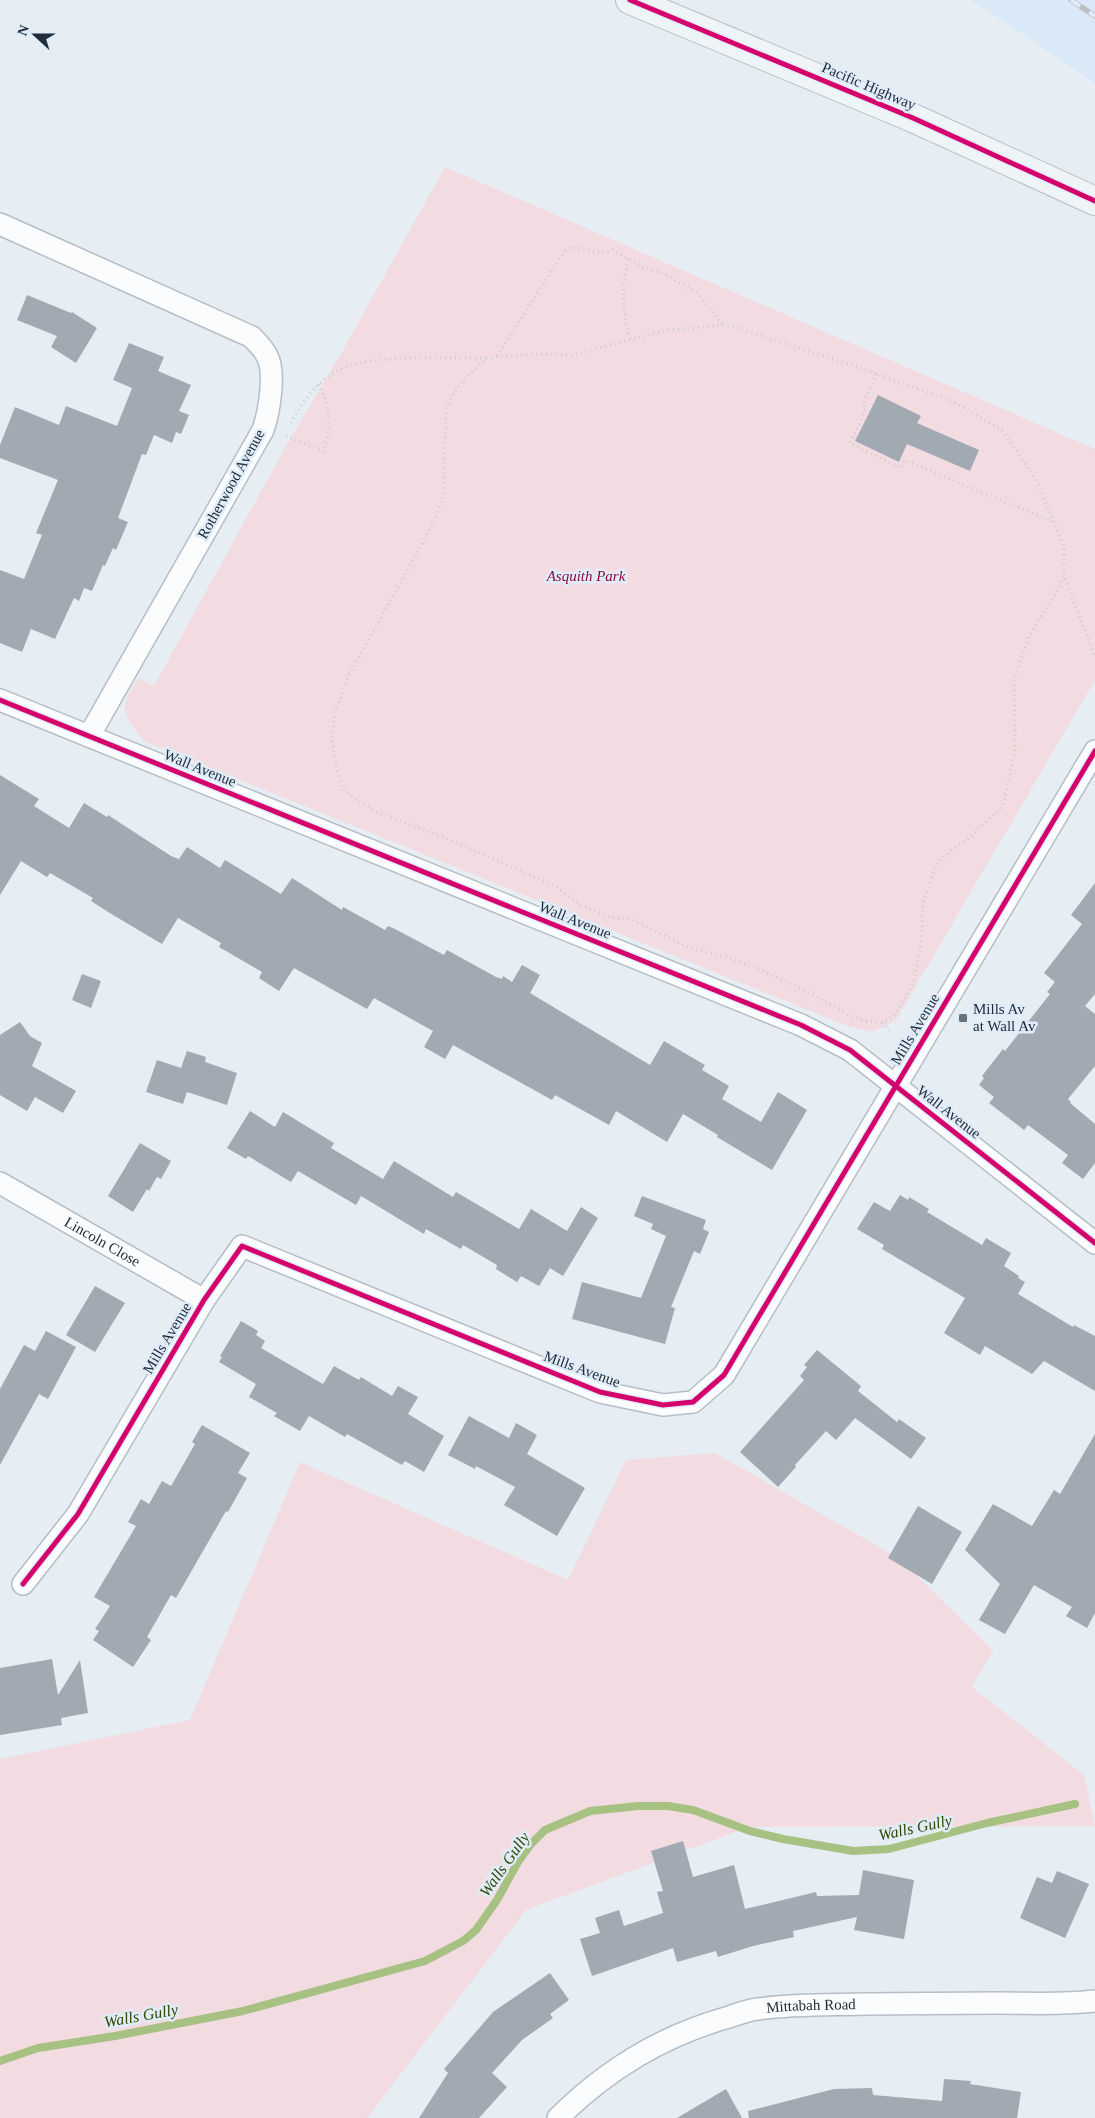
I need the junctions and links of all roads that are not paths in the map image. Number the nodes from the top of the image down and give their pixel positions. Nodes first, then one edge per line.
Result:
1 (630, 0) edge
2 (1095, 201) edge
3 (0, 224) edge
4 (0, 700) edge
5 (89, 736) junction
6 (1095, 751) edge
7 (896, 1086) junction
8 (0, 1183) edge
9 (1095, 1243) edge
10 (204, 1300) junction
11 (23, 1584) dead end
12 (1095, 2001) edge
13 (558, 2118) edge

1 - 2 main road, Pacific Highway
3 - 5 street, Rotherwood Avenue
4 - 5 street, Wall Avenue
5 - 7 street, Wall Avenue
6 - 7 street, Mills Avenue
7 - 9 street, Wall Avenue
7 - 10 street, Mills Avenue
8 - 10 street, Lincoln Close
10 - 11 street, Mills Avenue
12 - 13 street, Mittabah Road

